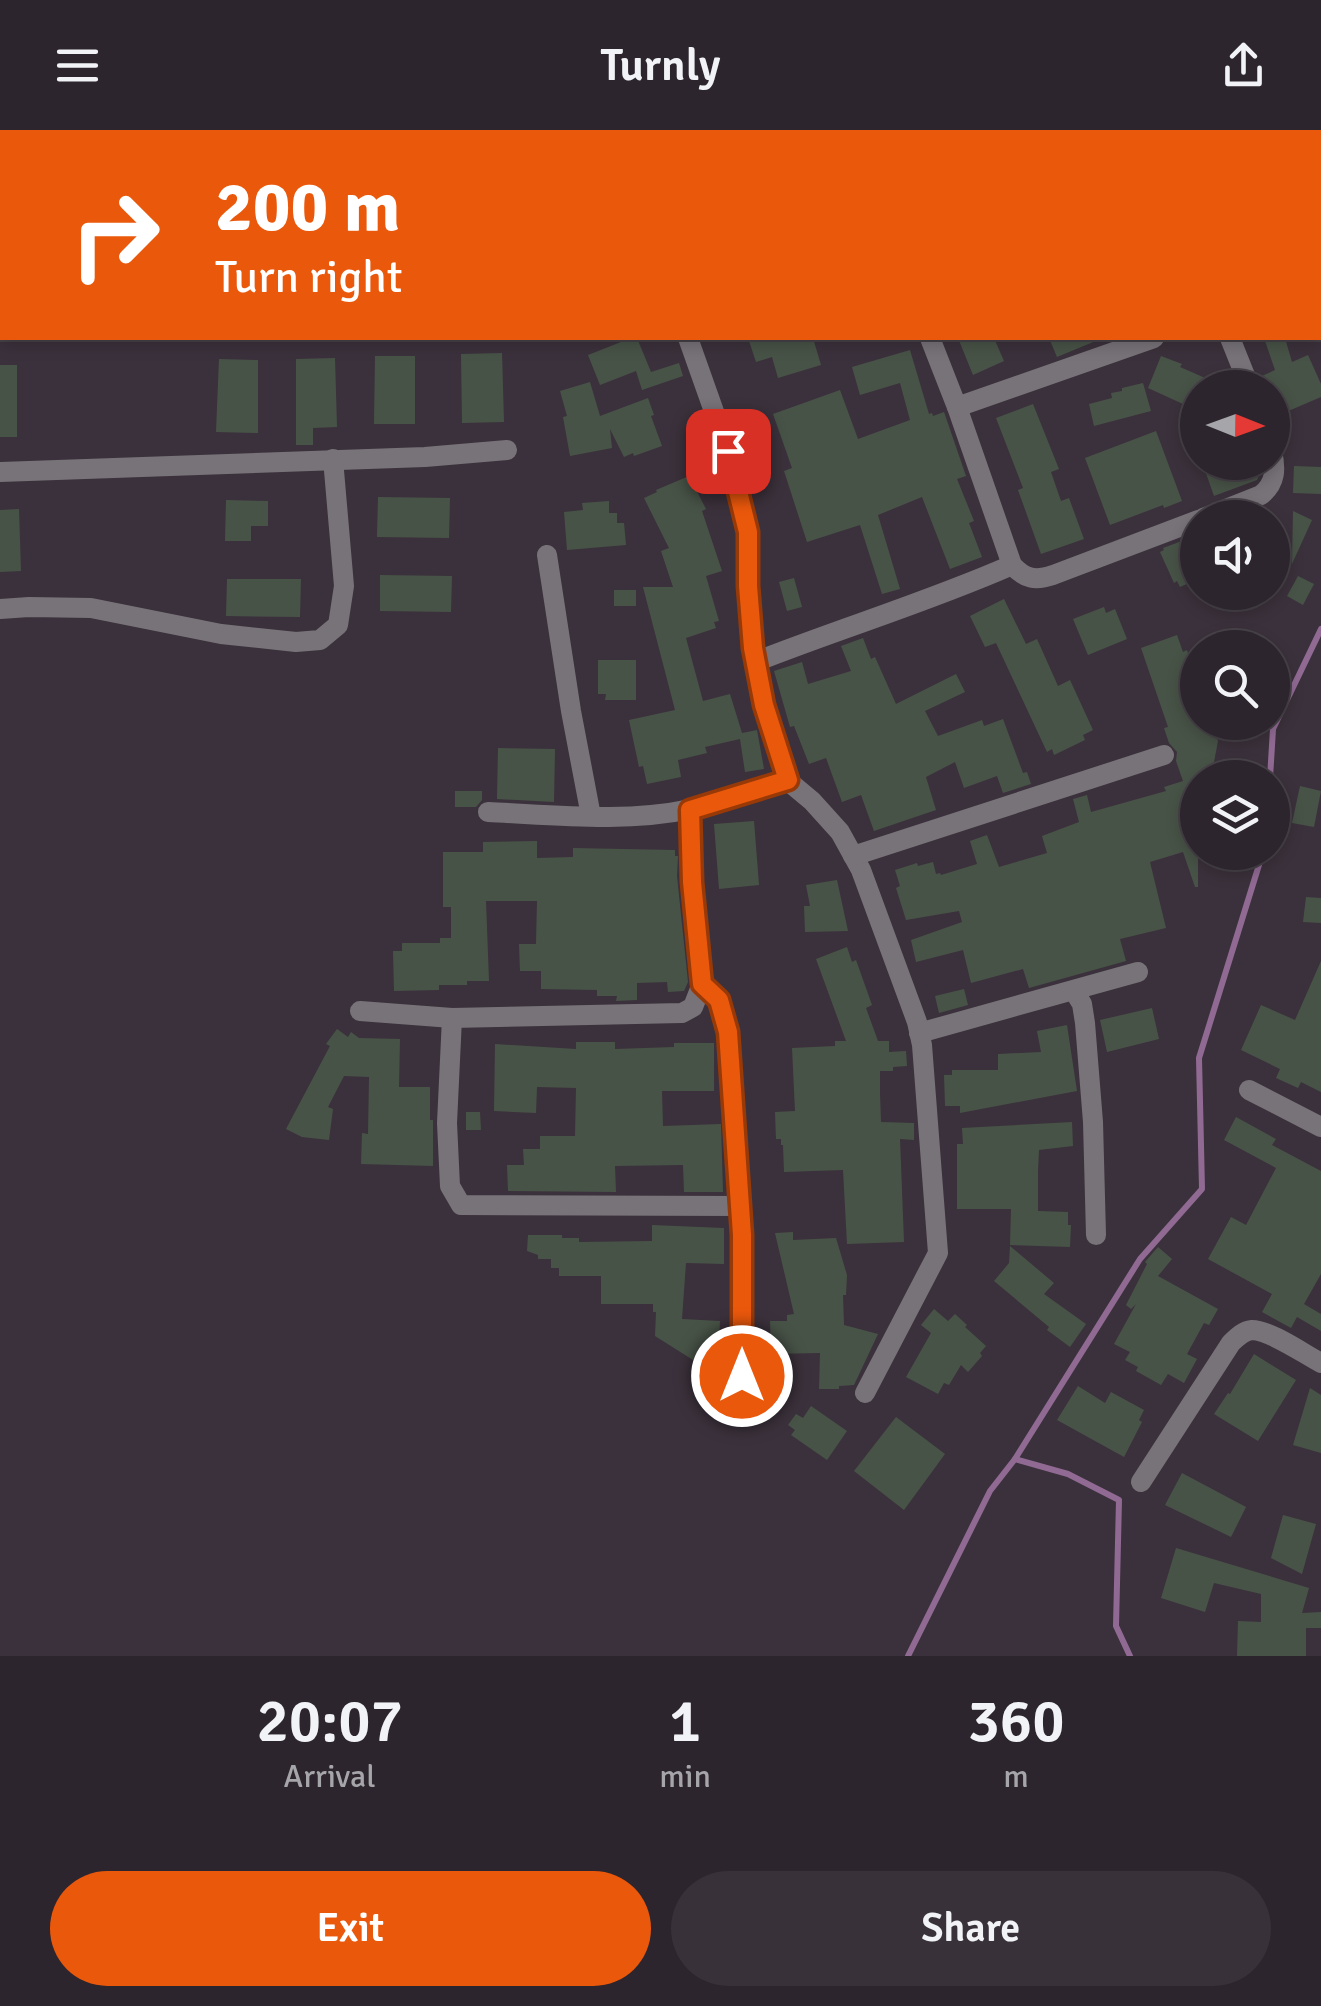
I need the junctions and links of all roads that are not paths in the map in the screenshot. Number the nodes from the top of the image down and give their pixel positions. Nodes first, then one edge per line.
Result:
1 (689, 340) edge
2 (931, 340) edge
3 (1148, 340) edge
4 (1231, 340) edge
5 (1243, 370) edge
6 (957, 406) junction
7 (507, 450) dead end
8 (333, 459) junction
9 (0, 472) edge
10 (1274, 480) edge
11 (1250, 500) edge
12 (1180, 526) edge
13 (547, 555) dead end
14 (1012, 565) junction
15 (0, 609) edge
16 (756, 662) junction
17 (1164, 755) dead end
18 (788, 780) junction
19 (690, 810) junction
20 (488, 812) dead end
21 (591, 816) junction
22 (853, 856) junction
23 (1138, 972) dead end
24 (702, 984) junction
25 (1074, 991) junction
26 (360, 1011) dead end
27 (452, 1018) junction
28 (919, 1032) junction
29 (1249, 1090) dead end
30 (1321, 1127) edge
31 (740, 1206) junction
32 (1096, 1235) dead end
33 (1321, 1363) edge
34 (742, 1376) dead end
35 (865, 1392) dead end
36 (1140, 1482) dead end

1 - 16 street
2 - 6 street
3 - 6 street
4 - 5 street
6 - 14 street
7 - 8 street
8 - 9 street
8 - 15 street
10 - 11 street
12 - 14 street
13 - 21 street
14 - 16 street
16 - 18 street
17 - 22 street
18 - 19 street
18 - 22 street
19 - 21 street
19 - 24 street
20 - 21 street
22 - 28 street
23 - 25 street
24 - 27 street
24 - 31 street
25 - 28 street
25 - 32 street
26 - 27 street
27 - 31 street
28 - 35 street
29 - 30 street
31 - 34 street
33 - 36 street

